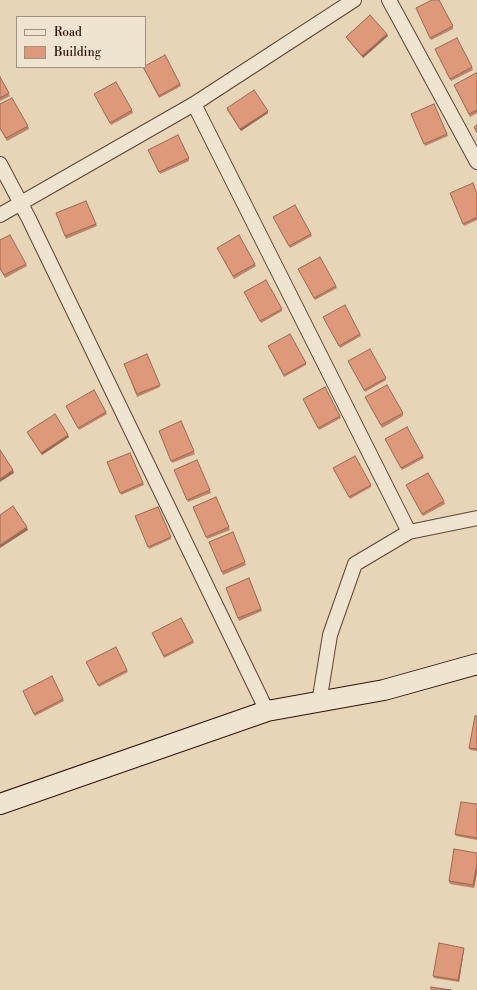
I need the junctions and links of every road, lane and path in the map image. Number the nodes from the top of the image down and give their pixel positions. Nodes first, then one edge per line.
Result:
1 (354, 0) edge
2 (389, 0) edge
3 (194, 104) junction
4 (477, 162) edge
5 (0, 164) edge
6 (20, 202) junction
7 (0, 215) edge
8 (477, 518) edge
9 (409, 532) junction
10 (477, 664) edge
11 (319, 703) junction
12 (267, 711) junction
13 (0, 804) edge

1 - 3 street
2 - 4 street
3 - 6 street
3 - 9 street
5 - 6 street
6 - 7 street
6 - 12 street
8 - 9 street
9 - 11 street
10 - 11 street
11 - 12 street
12 - 13 street

